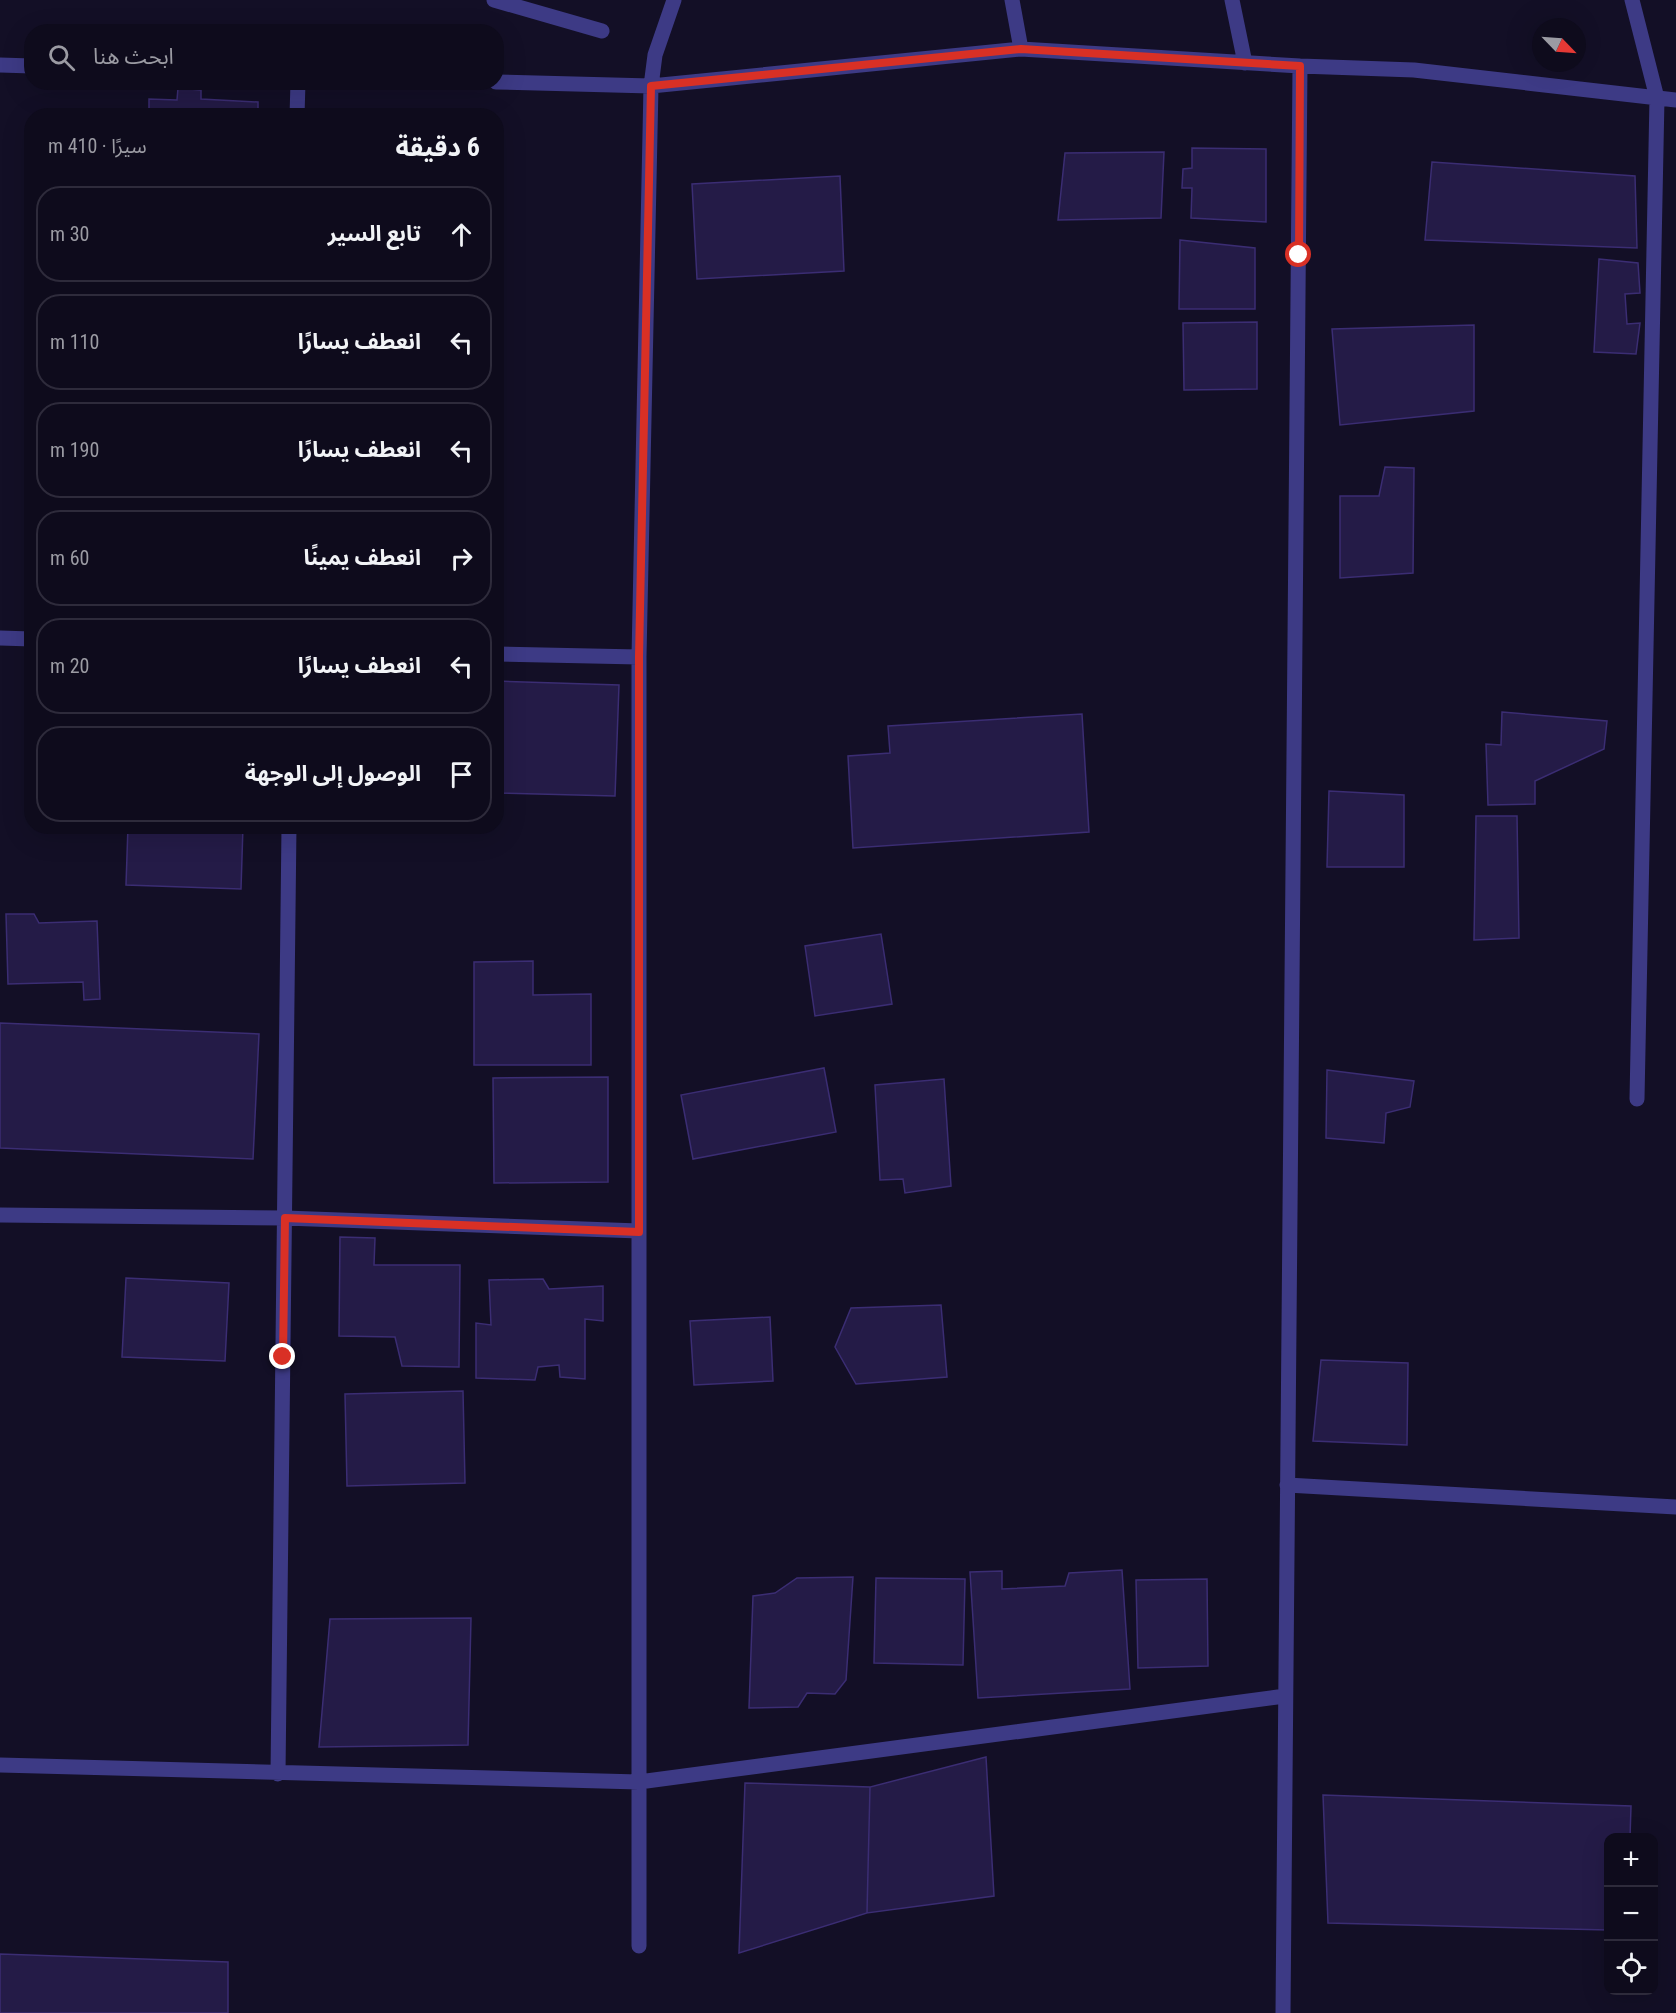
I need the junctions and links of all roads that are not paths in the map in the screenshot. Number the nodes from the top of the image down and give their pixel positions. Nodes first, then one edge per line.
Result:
1 (494, 0) edge
2 (674, 0) edge
3 (1012, 0) edge
4 (1232, 0) edge
5 (1632, 0) edge
6 (602, 31) dead end
7 (1021, 49) junction
8 (1245, 63) junction
9 (0, 65) edge
10 (24, 66) edge
11 (1300, 66) junction
12 (504, 82) edge
13 (651, 86) junction
14 (298, 90) edge
15 (1657, 98) junction
16 (1676, 100) edge
17 (297, 108) edge
18 (0, 638) edge
19 (24, 639) edge
20 (504, 654) edge
21 (639, 657) junction
22 (289, 834) edge
23 (1637, 1099) dead end
24 (0, 1215) edge
25 (285, 1218) junction
26 (639, 1232) junction
27 (1287, 1485) junction
28 (1676, 1507) edge
29 (1285, 1696) junction
30 (0, 1765) edge
31 (278, 1774) junction
32 (639, 1782) junction
33 (639, 1947) dead end
34 (1283, 2013) edge

1 - 6 street
2 - 13 street
3 - 7 street
4 - 8 street
5 - 15 street
7 - 8 street
7 - 13 street
8 - 11 street
9 - 10 street
11 - 15 street
11 - 27 street
12 - 13 street
13 - 21 street
14 - 17 street
15 - 16 street
15 - 23 street
18 - 19 street
20 - 21 street
21 - 26 street
22 - 25 street
24 - 25 street
25 - 26 street
25 - 31 street
26 - 32 street
27 - 28 street
27 - 29 street
29 - 32 street
29 - 34 street
30 - 31 street
31 - 32 street
32 - 33 street

